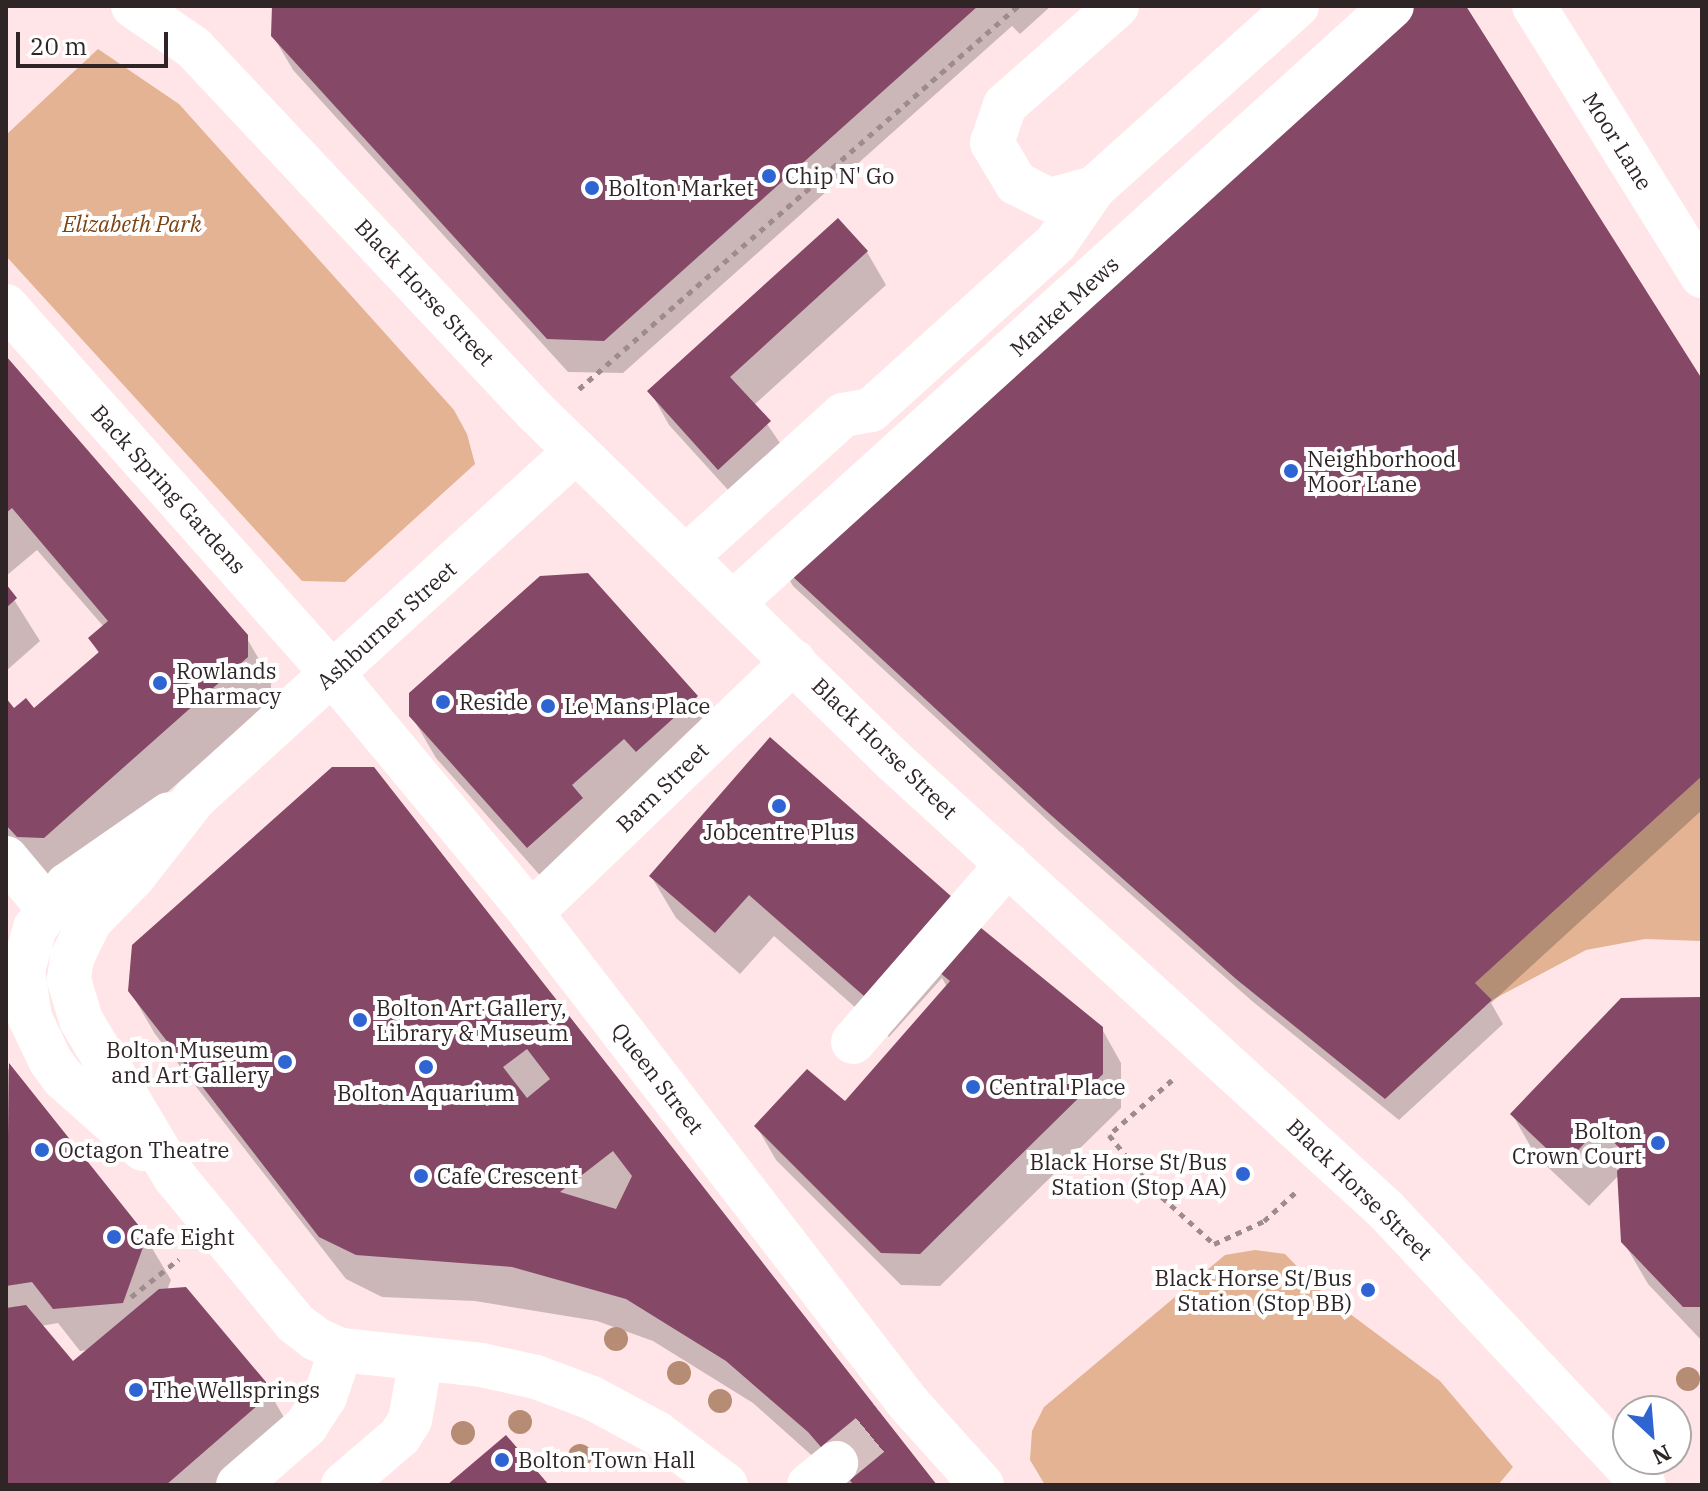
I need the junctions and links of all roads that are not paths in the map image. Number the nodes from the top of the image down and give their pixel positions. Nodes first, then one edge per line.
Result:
1 (133, 6) edge
2 (1117, 6) edge
3 (1297, 6) edge
4 (1392, 6) edge
5 (1534, 6) edge
6 (1094, 188) junction
7 (1690, 231) edge
8 (1702, 276) edge
9 (6, 306) edge
10 (576, 451) junction
11 (686, 557) junction
12 (733, 603) junction
13 (794, 661) junction
14 (332, 673) junction
15 (195, 798) junction
16 (6, 858) edge
17 (1008, 864) junction
18 (48, 908) junction
19 (531, 913) junction
20 (14, 998) edge
21 (853, 1042) dead end
22 (174, 1176) junction
23 (341, 1350) junction
24 (421, 1359) junction
25 (238, 1485) edge
26 (343, 1485) edge
27 (726, 1485) edge
28 (982, 1485) edge
29 (1644, 1485) edge

1 - 10 street, Black Horse Street
2 - 6 street
3 - 6 street
4 - 12 street, Market Mews
5 - 7 street, Moor Lane
6 - 11 street
7 - 8 street, Moor Lane
9 - 14 street, Back Spring Gardens
10 - 11 street, Black Horse Street
10 - 14 street, Ashburner Street
11 - 12 street, Black Horse Street
12 - 13 street, Black Horse Street
13 - 17 street, Black Horse Street
13 - 19 street, Barn Street
14 - 15 street, Ashburner Street
14 - 19 street, Queen Street
15 - 18 street, Ashburner Street
15 - 22 street, Ashburner Street
16 - 18 street
17 - 21 street
17 - 29 street, Black Horse Street
18 - 20 street, Ashburner Street
19 - 28 street, Queen Street
20 - 22 street
22 - 23 street
23 - 24 street
23 - 25 street
24 - 26 street
24 - 27 street

